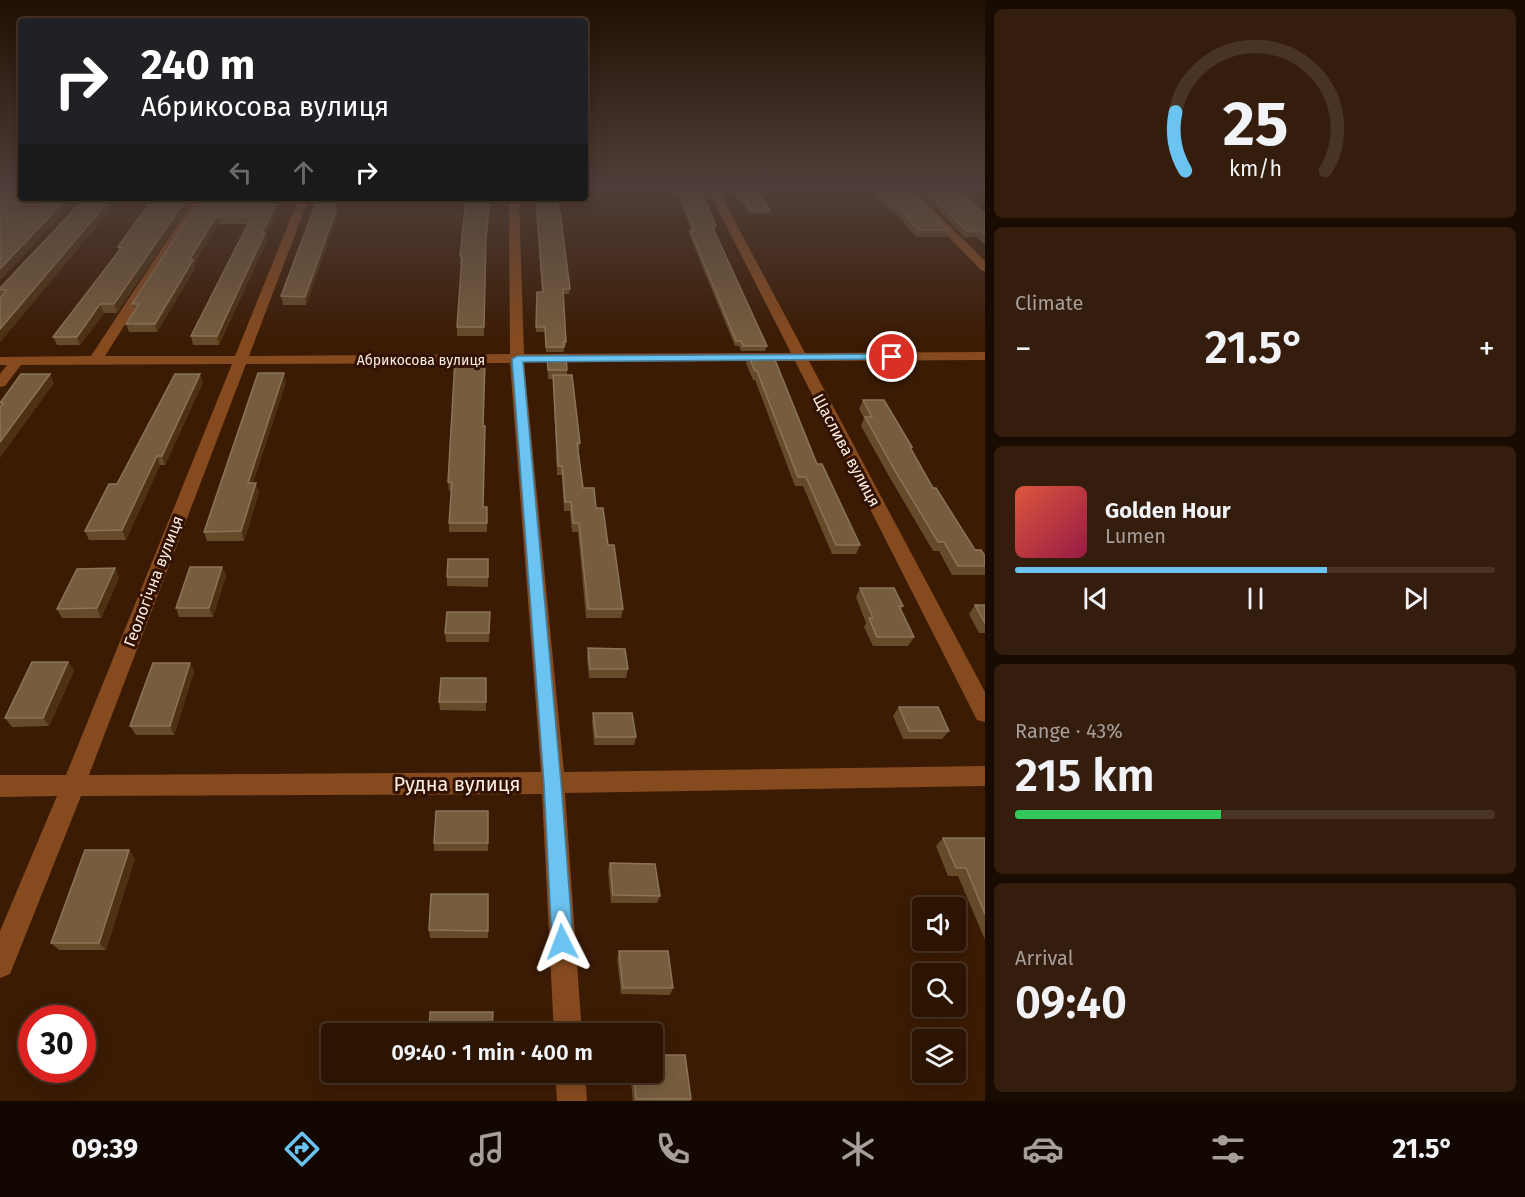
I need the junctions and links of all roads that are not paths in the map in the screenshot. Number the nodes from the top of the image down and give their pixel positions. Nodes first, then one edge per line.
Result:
1 (175, 237) edge
2 (288, 237) edge
3 (515, 237) edge
4 (737, 237) edge
5 (955, 237) edge
6 (985, 268) edge
7 (985, 356) edge
8 (517, 359) junction
9 (799, 359) junction
10 (96, 360) junction
11 (240, 360) junction
12 (0, 361) edge
13 (17, 361) junction
14 (0, 383) edge
15 (985, 713) edge
16 (985, 776) edge
17 (553, 783) junction
18 (0, 786) edge
19 (73, 786) junction
20 (0, 964) edge
21 (567, 1023) edge
22 (571, 1083) edge
23 (572, 1101) edge

1 - 10 street
2 - 11 street, Геологічна вулиця
3 - 8 street
4 - 9 street, Щаслива вулиця
5 - 6 street
7 - 9 street, Абрикосова вулиця
8 - 9 street, Абрикосова вулиця
8 - 11 street, Абрикосова вулиця
8 - 17 street
9 - 15 street, Щаслива вулиця
10 - 11 street, Абрикосова вулиця
10 - 13 street, Абрикосова вулиця
11 - 19 street, Геологічна вулиця
12 - 13 street, Абрикосова вулиця
13 - 14 street
16 - 17 street, Рудна вулиця
17 - 19 street, Рудна вулиця
17 - 21 street
18 - 19 street, Рудна вулиця
19 - 20 street, Геологічна вулиця
22 - 23 street

